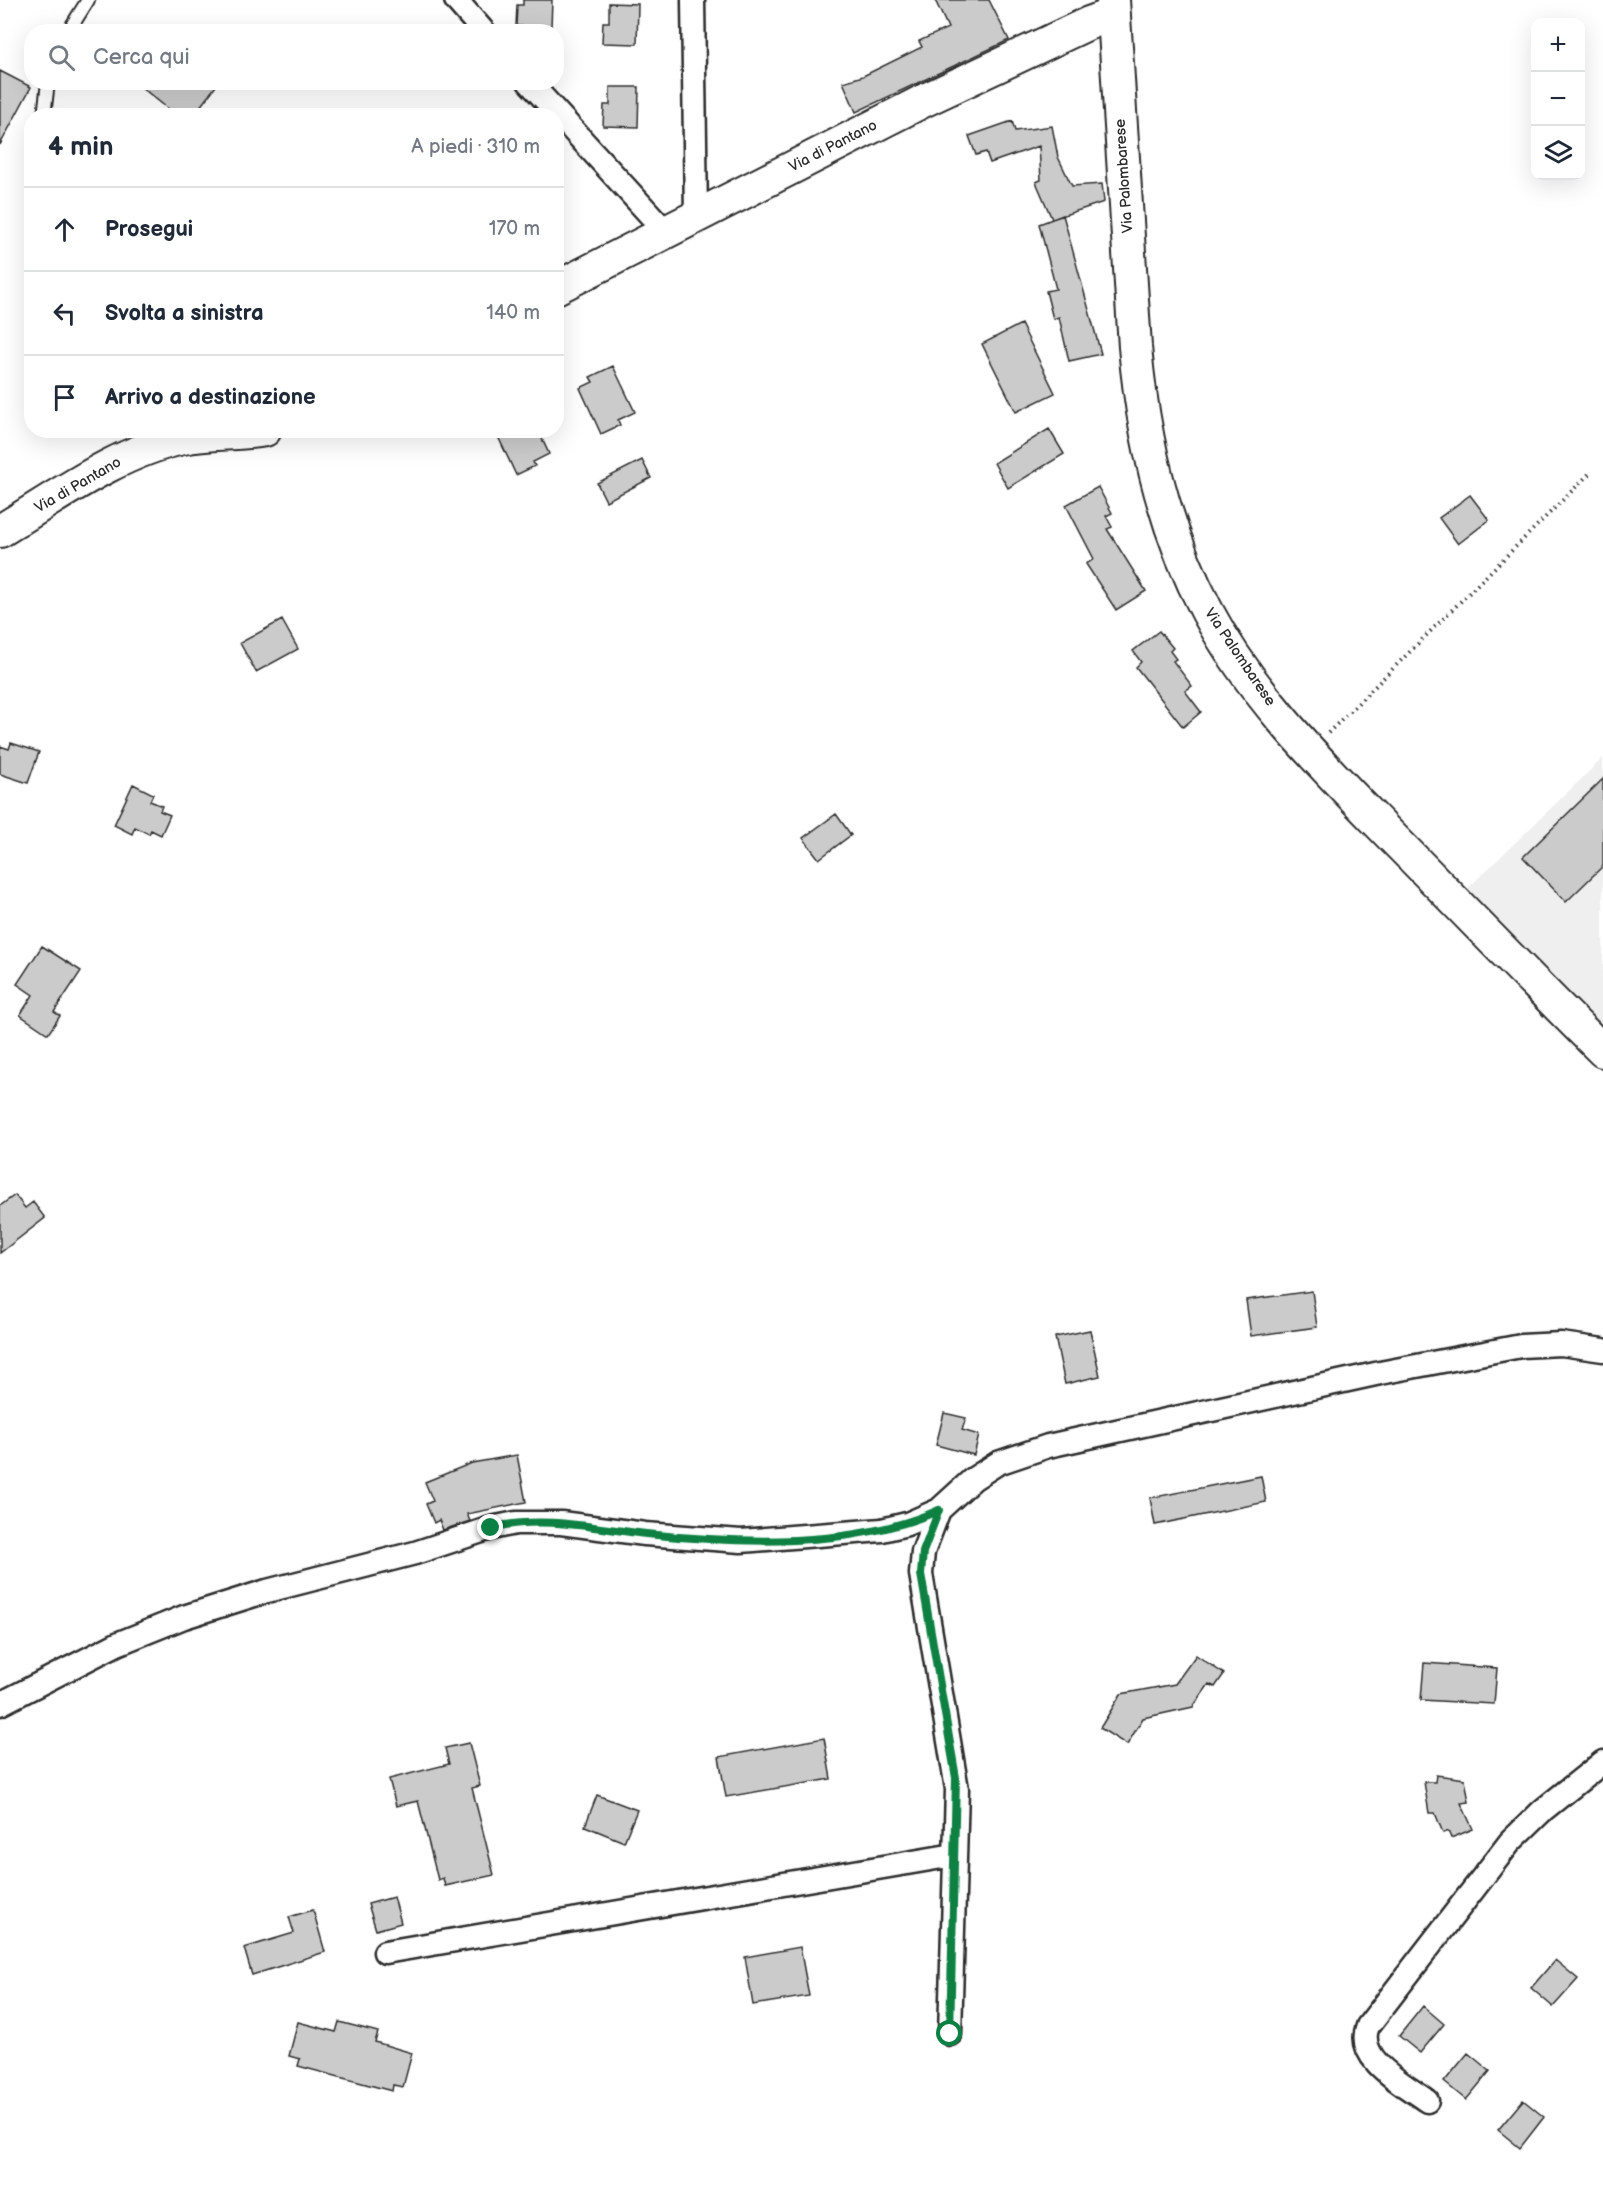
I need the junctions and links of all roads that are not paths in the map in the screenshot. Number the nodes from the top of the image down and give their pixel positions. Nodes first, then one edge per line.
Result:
1 (88, 0) edge
2 (456, 0) edge
3 (693, 0) edge
4 (1113, 7) edge
5 (73, 24) edge
6 (477, 24) edge
7 (47, 90) edge
8 (536, 90) edge
9 (45, 108) edge
10 (553, 108) edge
11 (564, 120) edge
12 (696, 216) junction
13 (665, 231) junction
14 (564, 284) edge
15 (185, 438) edge
16 (0, 531) edge
17 (1603, 1051) edge
18 (1603, 1350) edge
19 (939, 1510) junction
20 (0, 1704) edge
21 (1603, 1762) edge
22 (954, 1855) junction
23 (385, 1952) dead end
24 (950, 2034) dead end
25 (1427, 2102) dead end

1 - 5 lane
2 - 6 street
3 - 12 street
4 - 12 main road, Via di Pantano
4 - 17 main road, Via Palombarese
7 - 9 lane
8 - 10 street
11 - 13 street
12 - 13 main road, Via di Pantano
13 - 14 main road, Via di Pantano
15 - 16 main road, Via di Pantano
18 - 19 street
19 - 20 street
19 - 22 street
21 - 25 street
22 - 23 street
22 - 24 street

